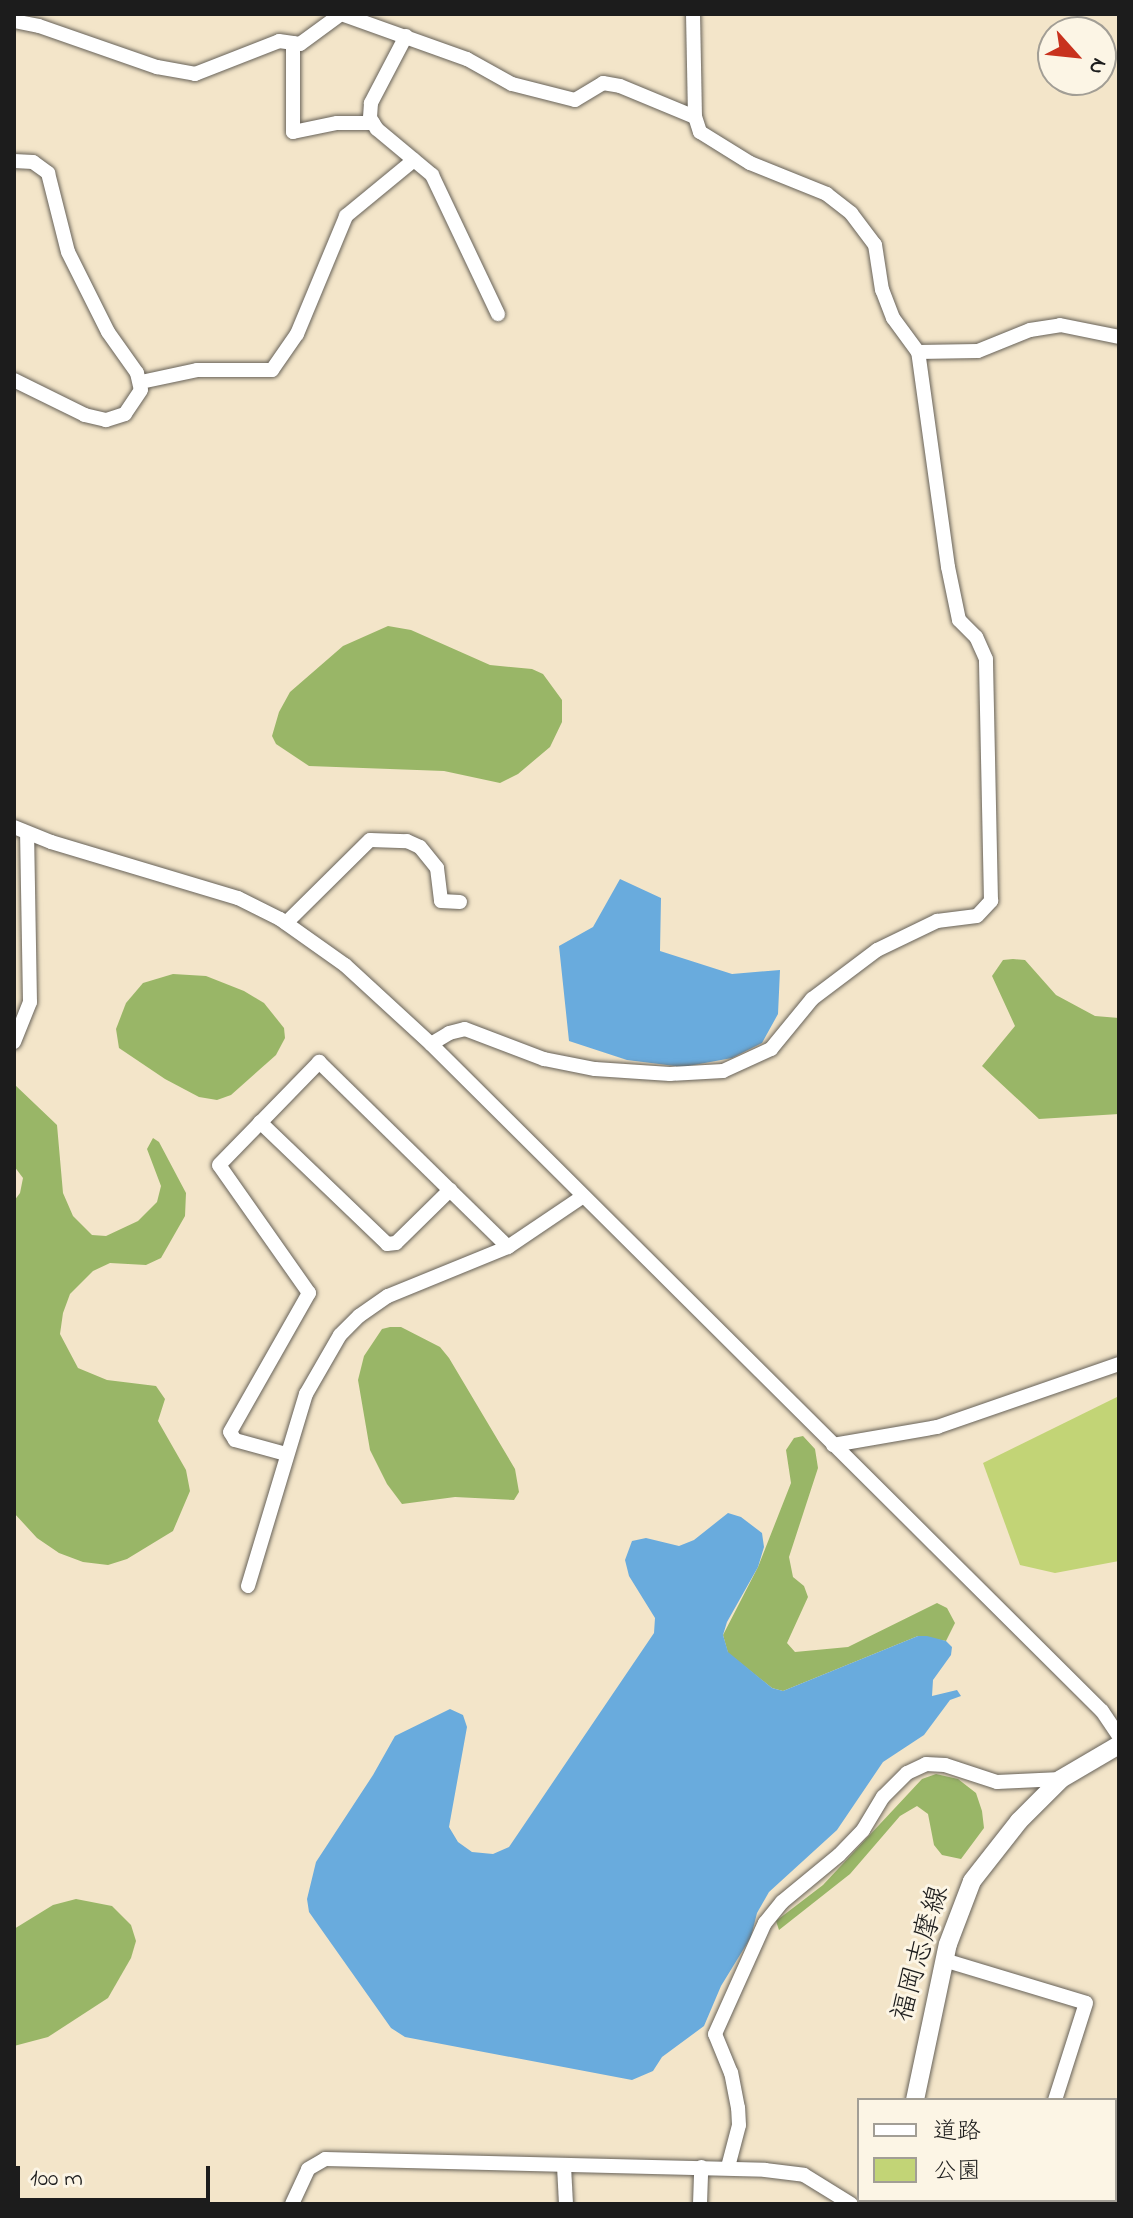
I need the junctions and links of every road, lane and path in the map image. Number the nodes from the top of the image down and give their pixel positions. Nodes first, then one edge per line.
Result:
1 (341, 14) edge
2 (693, 14) edge
3 (43, 20) edge
4 (14, 21) edge
5 (406, 36) junction
6 (293, 43) junction
7 (695, 117) junction
8 (373, 123) junction
9 (414, 160) junction
10 (14, 161) edge
11 (498, 314) dead end
12 (1119, 337) edge
13 (918, 352) junction
14 (14, 380) edge
15 (141, 382) junction
16 (20, 830) edge
17 (460, 902) dead end
18 (286, 923) junction
19 (14, 1042) edge
20 (431, 1044) junction
21 (260, 1122) junction
22 (450, 1190) junction
23 (582, 1197) junction
24 (508, 1247) junction
25 (1119, 1364) edge
26 (833, 1445) junction
27 (286, 1454) junction
28 (248, 1586) dead end
29 (1119, 1736) edge
30 (1119, 1745) edge
31 (1061, 1779) junction
32 (944, 1960) junction
33 (915, 2098) edge
34 (1056, 2098) edge
35 (564, 2166) junction
36 (701, 2167) junction
37 (728, 2167) junction
38 (292, 2204) edge
39 (566, 2204) edge
40 (700, 2204) edge
41 (851, 2204) edge

1 - 5 street
1 - 6 street
2 - 7 street
3 - 4 street
3 - 6 street
5 - 7 street
5 - 8 street
6 - 8 street
7 - 13 street
8 - 9 street
9 - 11 street
9 - 15 street
10 - 15 street
12 - 13 street
13 - 20 street
14 - 15 street
16 - 18 street
16 - 19 street
17 - 18 street
18 - 20 street
20 - 23 street
21 - 22 street
21 - 22 street
21 - 27 street
22 - 24 street
23 - 24 street
23 - 26 street
24 - 27 street
25 - 26 street
26 - 29 street
27 - 28 street
30 - 31 main road, 福岡志摩線
31 - 32 main road, 福岡志摩線
31 - 37 street
32 - 33 main road, 福岡志摩線
32 - 34 street
35 - 36 street
35 - 38 street
35 - 39 street
36 - 37 street
36 - 40 street
37 - 41 street

